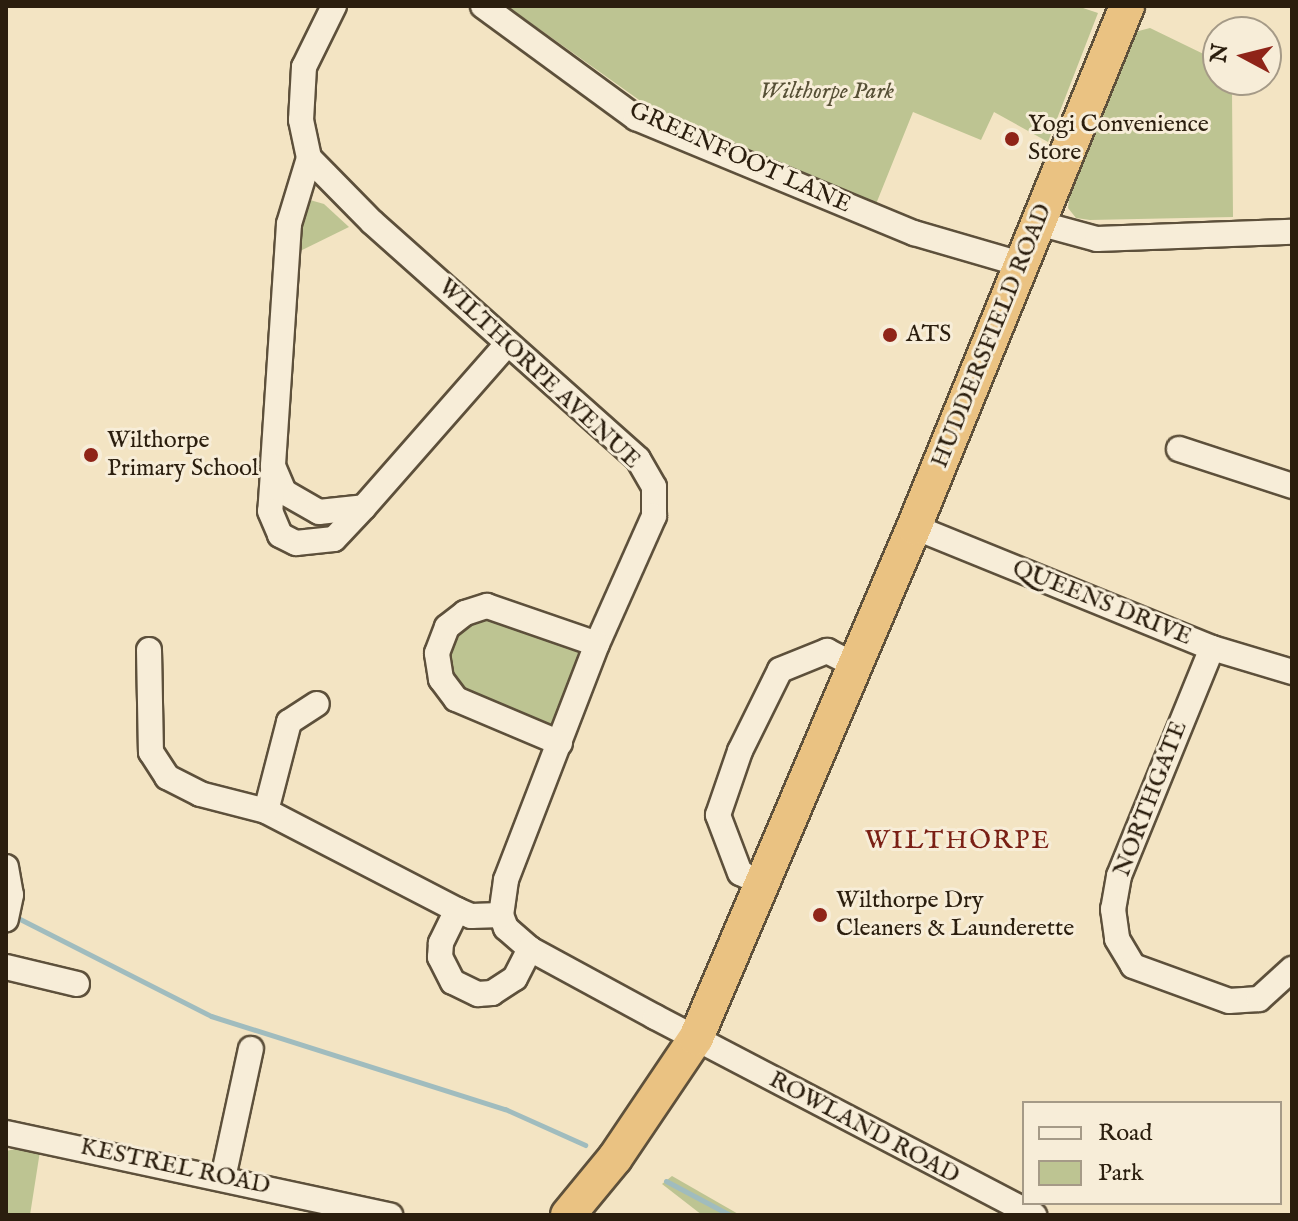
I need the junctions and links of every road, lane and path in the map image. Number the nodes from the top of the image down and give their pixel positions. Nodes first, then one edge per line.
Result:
1 (334, 6) edge
2 (483, 6) edge
3 (1127, 6) edge
4 (309, 158) junction
5 (1038, 223) junction
6 (1292, 232) edge
7 (1021, 264) junction
8 (508, 343) junction
9 (1179, 449) dead end
10 (273, 466) junction
11 (1292, 486) edge
12 (364, 507) junction
13 (914, 527) junction
14 (597, 644) junction
15 (1212, 648) junction
16 (149, 650) dead end
17 (853, 664) junction
18 (1292, 672) edge
19 (317, 704) dead end
20 (560, 743) junction
21 (266, 811) junction
22 (6, 867) edge
23 (764, 884) junction
24 (457, 910) junction
25 (501, 915) junction
26 (6, 919) edge
27 (530, 949) junction
28 (6, 967) edge
29 (1292, 969) edge
30 (77, 984) dead end
31 (696, 1038) junction
32 (251, 1049) dead end
33 (6, 1133) edge
34 (223, 1178) junction
35 (390, 1215) edge
36 (568, 1215) edge
37 (1034, 1215) edge

1 - 4 street
2 - 7 street, GREENFOOT LANE
3 - 5 highway, HUDDERSFIELD ROAD
4 - 8 street, WILTHORPE AVENUE
4 - 10 street
5 - 6 street
5 - 7 highway, HUDDERSFIELD ROAD
7 - 13 highway, HUDDERSFIELD ROAD
8 - 12 street
8 - 14 street, WILTHORPE AVENUE
9 - 11 street
10 - 12 street
10 - 12 street
13 - 15 street, QUEENS DRIVE
13 - 17 highway, HUDDERSFIELD ROAD
14 - 20 street, WILTHORPE AVENUE
14 - 20 street
15 - 18 street, QUEENS DRIVE
15 - 29 street, NORTHGATE
16 - 21 street
17 - 23 highway, HUDDERSFIELD ROAD
17 - 23 street
19 - 21 street
20 - 25 street, WILTHORPE AVENUE
21 - 24 street
22 - 26 street
23 - 31 highway, HUDDERSFIELD ROAD
24 - 25 street
24 - 27 street
25 - 27 street
27 - 31 street
28 - 30 street
31 - 36 highway, HUDDERSFIELD ROAD
31 - 37 street, ROWLAND ROAD
32 - 34 street
33 - 34 street, KESTREL ROAD
34 - 35 street, KESTREL ROAD

